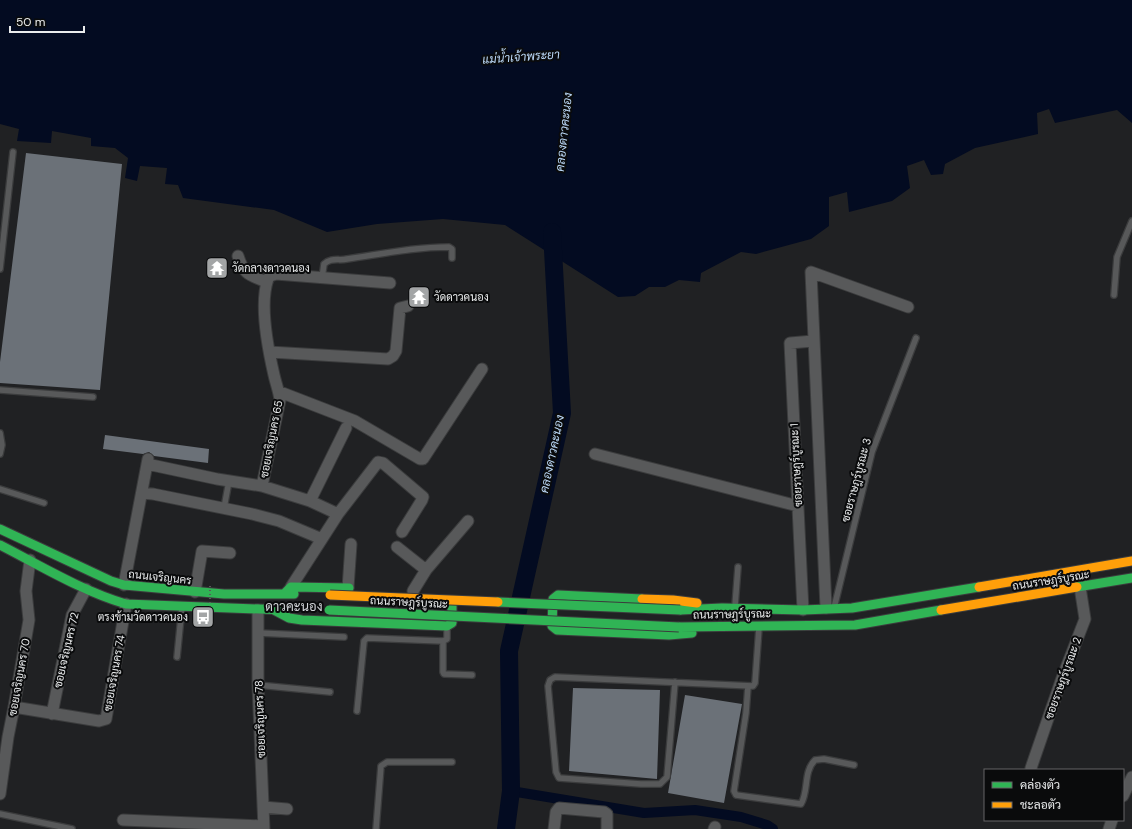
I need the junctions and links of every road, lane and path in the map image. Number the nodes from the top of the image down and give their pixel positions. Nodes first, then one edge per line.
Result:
1 (13, 152) dead end
2 (1132, 221) edge
3 (238, 256) dead end
4 (452, 258) dead end
5 (0, 269) edge
6 (322, 278) junction
7 (267, 282) junction
8 (390, 282) dead end
9 (1114, 295) dead end
10 (408, 306) dead end
11 (908, 307) dead end
12 (916, 338) dead end
13 (813, 341) junction
14 (270, 352) junction
15 (482, 369) dead end
16 (0, 390) edge
17 (280, 392) junction
18 (93, 397) dead end
19 (346, 428) dead end
20 (0, 433) edge
21 (0, 454) edge
22 (594, 454) dead end
23 (229, 481) junction
24 (262, 486) junction
25 (0, 489) edge
26 (142, 493) junction
27 (310, 501) junction
28 (44, 503) dead end
29 (798, 506) junction
30 (224, 508) junction
31 (338, 514) junction
32 (468, 521) dead end
33 (0, 529) edge
34 (402, 532) dead end
35 (322, 538) junction
36 (351, 544) dead end
37 (0, 545) edge
38 (397, 547) dead end
39 (230, 553) dead end
40 (30, 560) junction
41 (1132, 560) edge
42 (738, 567) dead end
43 (426, 570) junction
44 (1132, 578) edge
45 (210, 583) dead end
46 (124, 585) junction
47 (1080, 587) junction
48 (348, 588) junction
49 (86, 589) junction
50 (287, 590) junction
51 (413, 591) junction
52 (195, 592) junction
53 (934, 594) junction
54 (330, 595) joint
55 (126, 604) junction
56 (182, 606) junction
57 (722, 608) junction
58 (830, 608) junction
59 (735, 609) junction
60 (258, 610) junction
61 (274, 610) junction
62 (298, 610) dead end
63 (325, 610) dead end
64 (802, 610) junction
65 (936, 611) junction
66 (210, 615) dead end
67 (447, 626) junction
68 (759, 626) junction
69 (723, 627) junction
70 (259, 633) junction
71 (344, 637) dead end
72 (443, 641) junction
73 (177, 657) dead end
74 (472, 675) dead end
75 (675, 682) junction
76 (258, 685) junction
77 (748, 686) junction
78 (330, 692) dead end
79 (14, 708) junction
80 (357, 711) dead end
81 (52, 714) junction
82 (3, 742) edge
83 (452, 762) dead end
84 (854, 765) dead end
85 (1031, 768) dead end
86 (1, 774) edge
87 (1132, 777) edge
88 (0, 794) edge
89 (1124, 794) edge
90 (263, 807) junction
91 (287, 809) dead end
92 (0, 814) edge
93 (123, 820) dead end
94 (264, 828) edge
95 (72, 829) edge
96 (376, 829) edge
97 (554, 829) edge
98 (607, 829) edge

1 - 5 lane
2 - 9 lane
3 - 7 street
4 - 6 lane
6 - 7 street
6 - 8 street
7 - 14 street, ซอยเจริญนคร 65
10 - 14 street
11 - 13 street, ซอยราษฎร์บูรณะ 1
12 - 58 lane, ซอยราษฎร์บูรณะ 3
13 - 29 street, ซอยราษฎร์บูรณะ 1
13 - 58 street, ซอยราษฎร์บูรณะ 1
14 - 17 street, ซอยเจริญนคร 65
15 - 17 street
16 - 18 lane
17 - 24 street, ซอยเจริญนคร 65
19 - 27 street
20 - 21 lane
22 - 29 street
23 - 24 street
23 - 26 street
23 - 30 lane
24 - 27 street, ซอยเจริญนคร 65
25 - 28 lane
26 - 30 street
26 - 46 street
27 - 31 street, ซอยเจริญนคร 65
29 - 64 street, ซอยราษฎร์บูรณะ 1
30 - 35 street
31 - 34 street
31 - 35 street
32 - 43 street
33 - 46 main road, ถนนเจริญนคร
35 - 50 street
36 - 48 street
37 - 40 main road
38 - 43 street
39 - 52 street
40 - 49 main road
40 - 79 street, ซอยเจริญนคร 70
41 - 53 main road, ถนนราษฎร์บูรณะ
42 - 59 lane
43 - 51 street
44 - 47 main road, ถนนราษฎร์บูรณะ
45 - 66 path, bridge
46 - 52 main road, ถนนเจริญนคร
47 - 65 main road, ถนนราษฎร์บูรณะ
47 - 85 street, ซอยราษฎร์บูรณะ 2
48 - 50 main road
48 - 51 main road
49 - 55 main road
49 - 81 street, ซอยเจริญนคร 72
50 - 52 main road, ถนนเจริญนคร
50 - 54 main road, ถนนเจริญนคร
51 - 67 main road
53 - 58 main road, ถนนราษฎร์บูรณะ
53 - 65 main road
54 - 57 main road, ถนนราษฎร์บูรณะ, bridge
55 - 56 main road
55 - 81 street, ซอยเจริญนคร 74
56 - 60 main road
56 - 73 lane
57 - 59 main road, ถนนราษฎร์บูรณะ
57 - 69 main road
58 - 64 main road, ถนนราษฎร์บูรณะ
59 - 64 main road, ถนนราษฎร์บูรณะ
60 - 61 main road
60 - 70 street, ซอยเจริญนคร 78
61 - 62 main road
61 - 67 main road
63 - 69 main road, ถนนราษฎร์บูรณะ, bridge
65 - 68 main road, ถนนราษฎร์บูรณะ
67 - 72 lane
68 - 69 main road, ถนนราษฎร์บูรณะ
68 - 77 lane
70 - 71 lane
70 - 76 street, ซอยเจริญนคร 78
72 - 74 lane
72 - 80 lane
75 - 75 lane
75 - 77 lane
76 - 78 lane
76 - 90 street, ซอยเจริญนคร 78
77 - 84 lane
79 - 81 street
79 - 82 street, ซอยเจริญนคร 70
82 - 86 street, ซอยเจริญนคร 70
83 - 96 lane
86 - 88 street, ซอยเจริญนคร 70
87 - 89 street
90 - 91 street
90 - 94 street, ซอยเจริญนคร 78
92 - 95 lane
93 - 94 street
97 - 98 street

